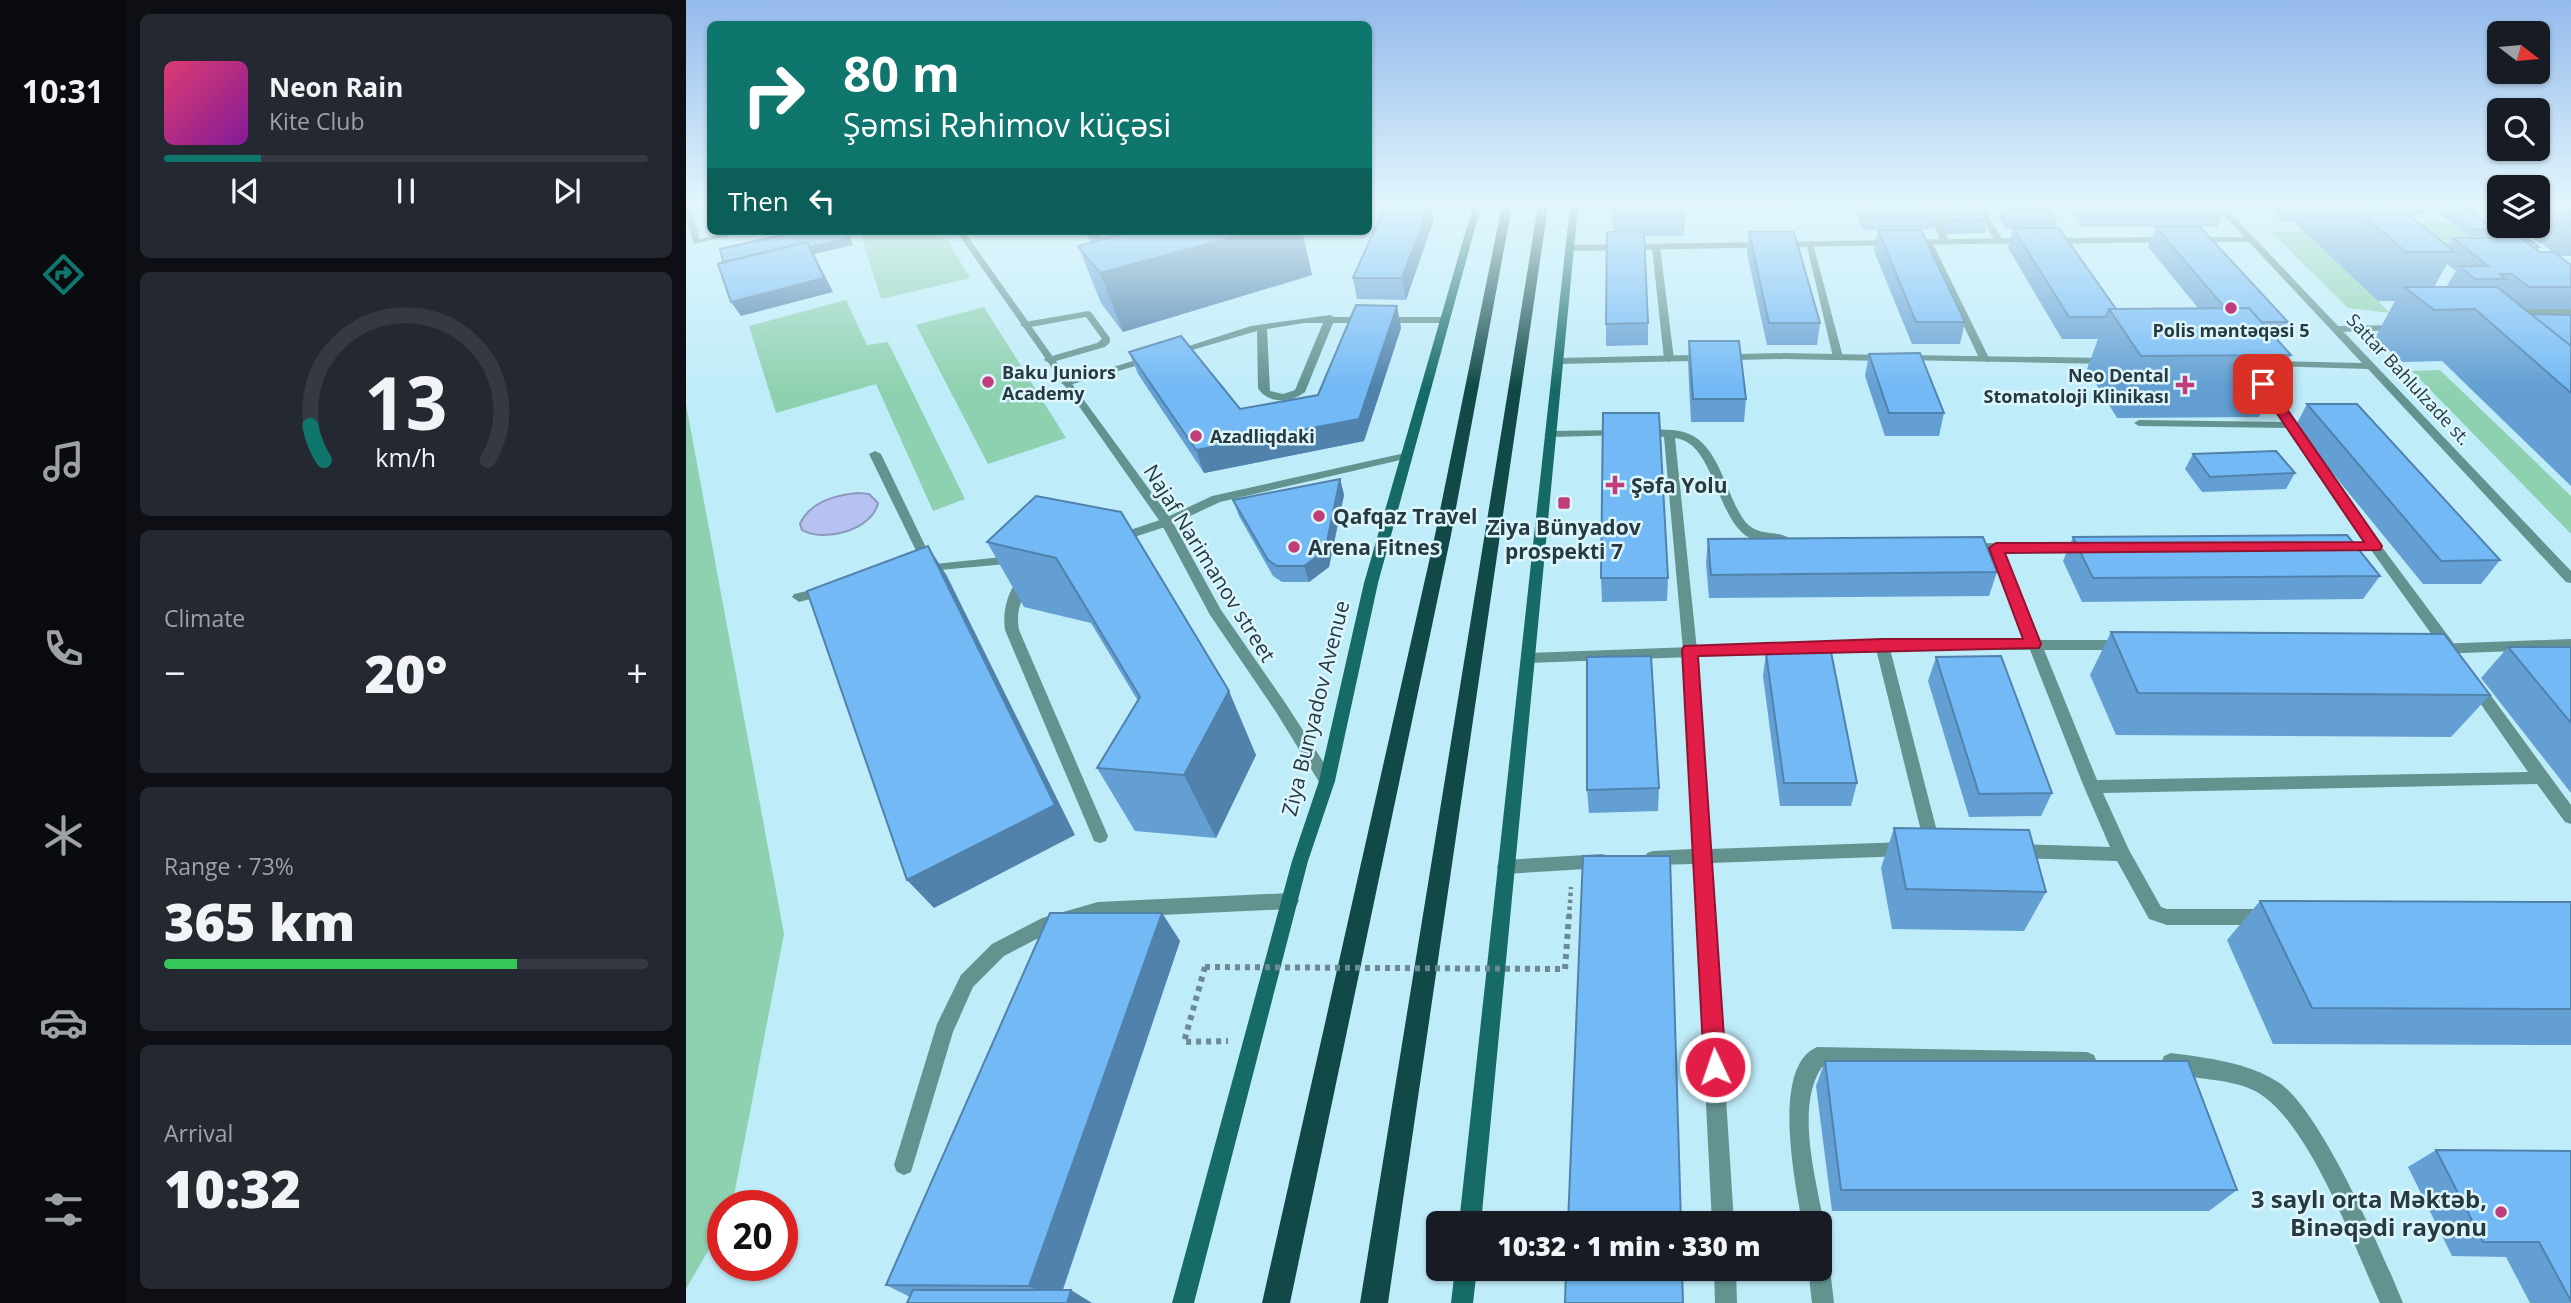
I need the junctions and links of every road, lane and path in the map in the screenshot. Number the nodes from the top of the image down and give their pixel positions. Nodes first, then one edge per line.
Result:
1 (985, 267) edge
2 (1459, 267) edge
3 (1495, 267) edge
4 (1534, 267) edge
5 (1567, 267) edge
6 (1658, 267) edge
7 (1815, 267) edge
8 (1940, 267) edge
9 (2279, 267) edge
10 (2502, 312) edge
11 (2571, 312) edge
12 (1330, 318) junction
13 (1444, 320) junction
14 (1026, 325) junction
15 (1262, 327) junction
16 (2407, 328) dead end
17 (2338, 329) junction
18 (1838, 357) junction
19 (1669, 359) junction
20 (1985, 359) junction
21 (1049, 360) junction
22 (1558, 361) junction
23 (2127, 362) edge
24 (2250, 364) edge
25 (2263, 364) edge
26 (2373, 366) junction
27 (1066, 383) junction
28 (2139, 423) dead end
29 (2291, 425) junction
30 (1669, 433) junction
31 (1550, 434) junction
32 (875, 454) dead end
33 (1405, 456) junction
34 (1167, 523) junction
35 (1801, 540) edge
36 (1102, 544) edge
37 (1954, 546) edge
38 (2375, 546) junction
39 (2321, 547) edge
40 (1996, 548) junction
41 (2104, 548) edge
42 (1025, 560) edge
43 (930, 567) junction
44 (1041, 567) edge
45 (904, 573) edge
46 (2571, 579) edge
47 (839, 588) edge
48 (799, 597) dead end
49 (2033, 644) junction
50 (2571, 644) edge
51 (1882, 645) junction
52 (2130, 645) edge
53 (2422, 648) edge
54 (1690, 650) junction
55 (1528, 658) junction
56 (2458, 659) junction
57 (2541, 778) junction
58 (1327, 781) junction
59 (2092, 787) junction
60 (2571, 817) edge
61 (1100, 836) dead end
62 (2001, 850) edge
63 (2122, 854) junction
64 (1703, 856) junction
65 (1505, 867) junction
66 (1571, 893) dead end
67 (1290, 901) junction
68 (2278, 917) edge
69 (1253, 1040) junction
70 (2101, 1062) edge
71 (2155, 1063) edge
72 (904, 1165) dead end
73 (1471, 1211) edge
74 (1722, 1211) edge
75 (1811, 1211) edge
76 (1464, 1281) edge
77 (1725, 1281) edge
78 (1820, 1281) edge
79 (1183, 1303) edge
80 (1276, 1303) edge
81 (1374, 1303) edge
82 (1462, 1303) edge
83 (1726, 1303) edge
84 (1823, 1303) edge
85 (2392, 1303) edge

1 - 14 street, Najaf Narimanov street
2 - 13 main road, Ziya Bunyadov Avenue
3 - 80 main road
4 - 81 main road
5 - 22 main road
6 - 19 street
7 - 18 street
8 - 20 street
9 - 17 street, Sattar Bahlulzade st.
10 - 11 street
12 - 13 street
12 - 15 street
12 - 15 street
13 - 33 main road, Ziya Bunyadov Avenue
14 - 21 street, Najaf Narimanov street
14 - 21 street
15 - 27 street
16 - 17 street
17 - 26 street, Sattar Bahlulzade st.
18 - 19 street
18 - 20 street
19 - 22 street
20 - 23 street
21 - 27 street, Najaf Narimanov street
22 - 31 main road
24 - 29 street
25 - 26 street
26 - 46 street, Sattar Bahlulzade st.
27 - 34 street, Najaf Narimanov street
28 - 29 street
29 - 38 street
30 - 31 street
30 - 35 street
30 - 54 street
31 - 55 main road
32 - 43 street
33 - 34 street
33 - 58 main road, Ziya Bunyadov Avenue
34 - 36 street
34 - 58 street, Najaf Narimanov street
37 - 40 street
38 - 39 street
38 - 56 street
40 - 41 street
40 - 49 street
42 - 43 street
43 - 45 street
44 - 61 street
47 - 48 street
49 - 51 street
49 - 52 street
49 - 59 street
50 - 56 street
51 - 54 street
51 - 64 street
53 - 56 street
54 - 55 street
54 - 64 street
55 - 65 main road
56 - 57 street
57 - 59 street
57 - 60 street
58 - 67 main road, Ziya Bunyadov Avenue
59 - 63 street
62 - 63 street
63 - 68 street
64 - 65 street
64 - 74 street
65 - 73 main road
66 - 69 path, bridge
67 - 69 main road, Ziya Bunyadov Avenue
67 - 72 street
69 - 79 main road, Ziya Bunyadov Avenue
70 - 75 street
71 - 85 street
76 - 82 main road
77 - 83 street
78 - 84 street

